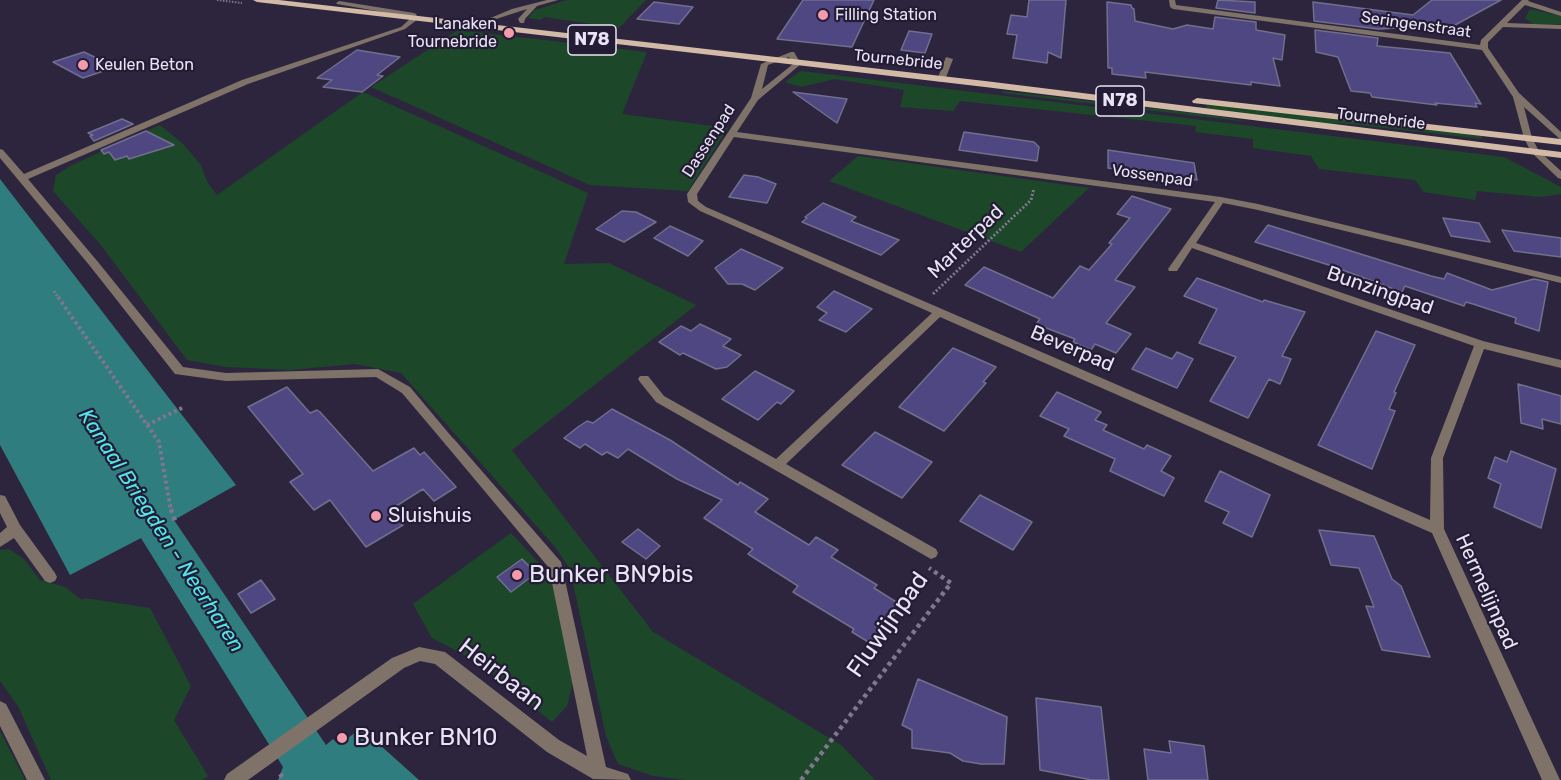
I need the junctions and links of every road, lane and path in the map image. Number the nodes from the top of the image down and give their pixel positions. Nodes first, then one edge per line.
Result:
1 (257, 0) edge
2 (312, 0) edge
3 (555, 0) edge
4 (1172, 0) edge
5 (1525, 1) edge
6 (339, 3) junction
7 (534, 6) junction
8 (1561, 14) edge
9 (415, 19) junction
10 (491, 19) junction
11 (522, 22) junction
12 (1503, 25) junction
13 (1561, 27) edge
14 (1484, 48) junction
15 (791, 54) junction
16 (949, 59) dead end
17 (769, 60) junction
18 (797, 64) junction
19 (942, 76) junction
20 (1516, 95) junction
21 (755, 98) junction
22 (732, 134) junction
23 (1561, 137) edge
24 (1528, 138) junction
25 (1561, 142) edge
26 (0, 152) edge
27 (1535, 152) junction
28 (1561, 155) edge
29 (1561, 176) edge
30 (23, 178) junction
31 (1031, 200) dead end
32 (1221, 200) junction
33 (693, 202) joint
34 (1190, 244) junction
35 (1173, 269) dead end
36 (1561, 280) edge
37 (54, 291) dead end
38 (922, 305) junction
39 (939, 312) junction
40 (1480, 344) junction
41 (1561, 364) edge
42 (644, 379) dead end
43 (184, 407) dead end
44 (147, 424) junction
45 (776, 466) junction
46 (0, 500) edge
47 (175, 521) dead end
48 (1437, 528) junction
49 (15, 529) junction
50 (0, 541) edge
51 (931, 553) joint
52 (50, 577) dead end
53 (0, 709) edge
54 (280, 774) dead end
55 (600, 777) edge
56 (36, 780) edge
57 (233, 780) edge
58 (285, 780) edge
59 (622, 780) edge
60 (801, 780) edge
61 (1551, 780) edge

1 - 9 main road, Tournebride / N78
2 - 6 main road, Tournebride / N78
3 - 7 street
4 - 14 street, Seringenstraat
5 - 8 street
5 - 12 street
6 - 9 street
6 - 10 main road, Tournebride / N78
7 - 10 street
7 - 11 street
9 - 17 main road, Tournebride / N78
9 - 30 street
10 - 11 main road, Tournebride / N78
11 - 15 main road, Tournebride / N78
12 - 13 street
12 - 14 street
14 - 20 street
15 - 17 street
15 - 18 street
15 - 19 main road, Tournebride / N78
16 - 19 street
17 - 18 main road, Tournebride / N78
17 - 21 street, Dassenpad
18 - 19 main road, Tournebride / N78
18 - 21 street, Dassenpad
19 - 24 main road, Tournebride / N78
19 - 27 main road, Tournebride / N78
20 - 23 street
20 - 24 street
21 - 22 street, Dassenpad
22 - 32 street, Vossenpad
22 - 33 street, Dassenpad
24 - 25 main road, N78
24 - 27 street
26 - 30 street
27 - 28 main road, N78
27 - 29 street
30 - 55 street
31 - 38 path, Marterpad
32 - 34 street
32 - 36 street, Vossenpad
33 - 38 street, Beverpad
34 - 35 street
34 - 40 street, Bunzingpad
37 - 44 path
38 - 39 street, Beverpad
39 - 45 street
39 - 48 street, Beverpad
40 - 41 street, Bunzingpad
40 - 48 street, Hermelijnpad
42 - 45 street, Fluwijnpad
43 - 44 path
44 - 47 path
45 - 51 street, Fluwijnpad
46 - 49 street
48 - 61 street, Hermelijnpad
49 - 50 street
49 - 52 street
51 - 60 path, Fluwijnpad
53 - 56 street
54 - 58 path
55 - 57 street, Heirbaan
55 - 59 street, Heirbaan

